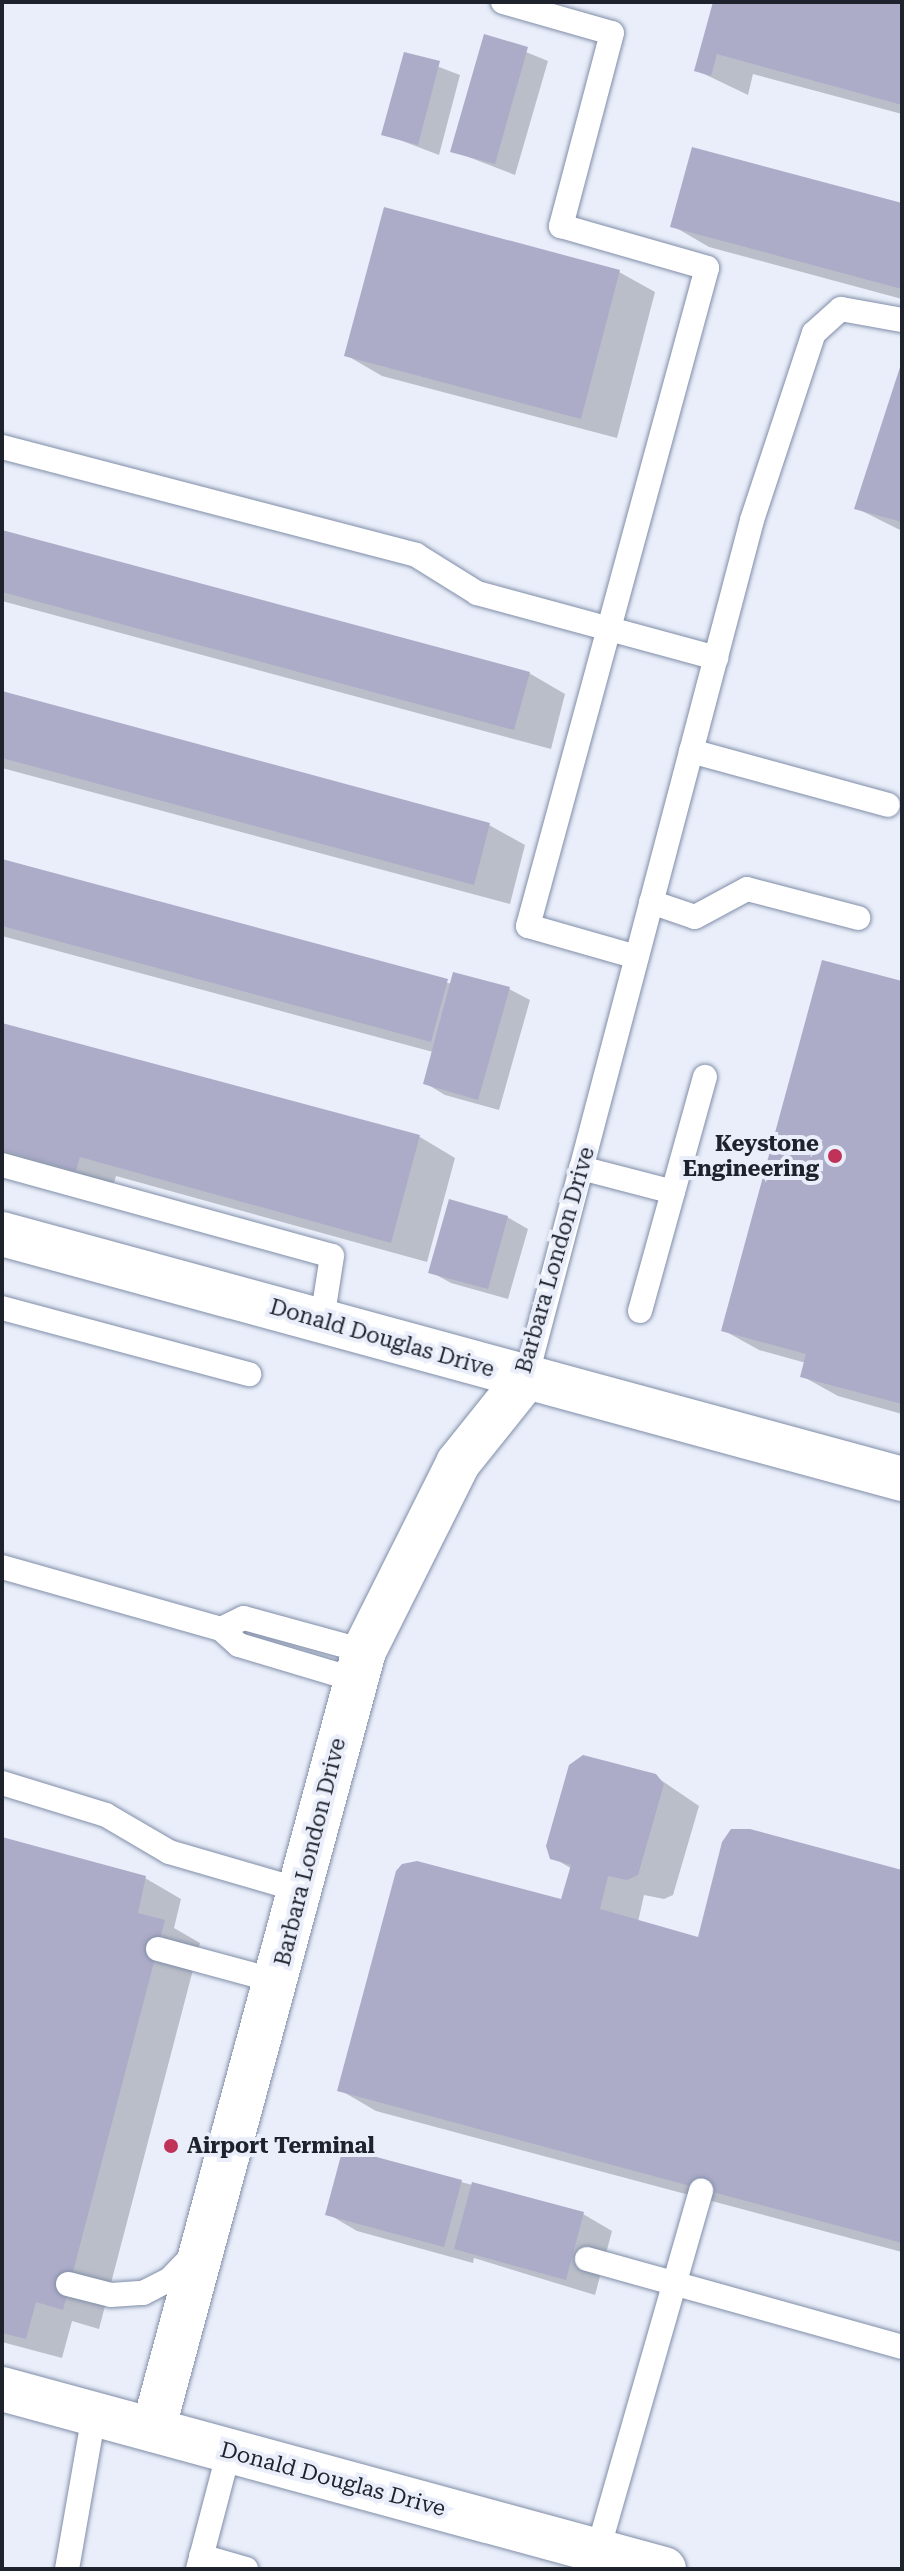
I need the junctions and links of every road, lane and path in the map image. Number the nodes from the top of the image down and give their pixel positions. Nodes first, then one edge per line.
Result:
1 (503, 2) edge
2 (902, 320) edge
3 (2, 447) edge
4 (607, 628) junction
5 (716, 658) junction
6 (691, 751) junction
7 (888, 805) dead end
8 (651, 902) junction
9 (858, 918) dead end
10 (637, 957) junction
11 (705, 1077) dead end
12 (2, 1165) edge
13 (581, 1168) junction
14 (673, 1192) junction
15 (2, 1234) edge
16 (2, 1308) edge
17 (640, 1311) dead end
18 (322, 1320) junction
19 (249, 1374) dead end
20 (526, 1378) junction
21 (902, 1479) edge
22 (2, 1567) edge
23 (360, 1666) junction
24 (2, 1783) edge
25 (300, 1890) junction
26 (158, 1949) dead end
27 (277, 1981) junction
28 (701, 2190) dead end
29 (204, 2243) junction
30 (587, 2259) dead end
31 (68, 2284) dead end
32 (675, 2285) junction
33 (902, 2347) edge
34 (2, 2389) edge
35 (94, 2414) junction
36 (153, 2430) junction
37 (229, 2451) junction
38 (598, 2550) junction
39 (200, 2562) edge
40 (67, 2569) edge
41 (246, 2569) edge
42 (664, 2569) edge

1 - 4 lane
2 - 5 lane, Barbara London Drive
3 - 4 lane
4 - 5 lane
4 - 10 lane
5 - 6 lane, Barbara London Drive
6 - 7 lane
6 - 8 lane, Barbara London Drive
8 - 9 lane
8 - 10 lane, Barbara London Drive
10 - 13 lane, Barbara London Drive
11 - 14 lane
12 - 18 lane
13 - 14 lane
13 - 20 lane, Barbara London Drive
14 - 17 lane
15 - 18 street, Donald Douglas Drive
16 - 19 lane
18 - 20 street, Donald Douglas Drive
20 - 21 street, Donald Douglas Drive
20 - 23 street, Barbara London Drive
22 - 23 lane
23 - 25 street, Barbara London Drive
24 - 25 lane
25 - 27 street, Barbara London Drive
26 - 27 lane
27 - 29 street, Barbara London Drive
28 - 32 lane
29 - 31 lane
29 - 36 street, Barbara London Drive
30 - 32 lane
32 - 33 lane
32 - 38 lane
34 - 35 street, Donald Douglas Drive
35 - 36 street, Donald Douglas Drive
35 - 40 lane
36 - 37 street, Donald Douglas Drive
37 - 38 street, Donald Douglas Drive
37 - 39 lane
38 - 42 street, Donald Douglas Drive
39 - 41 lane

